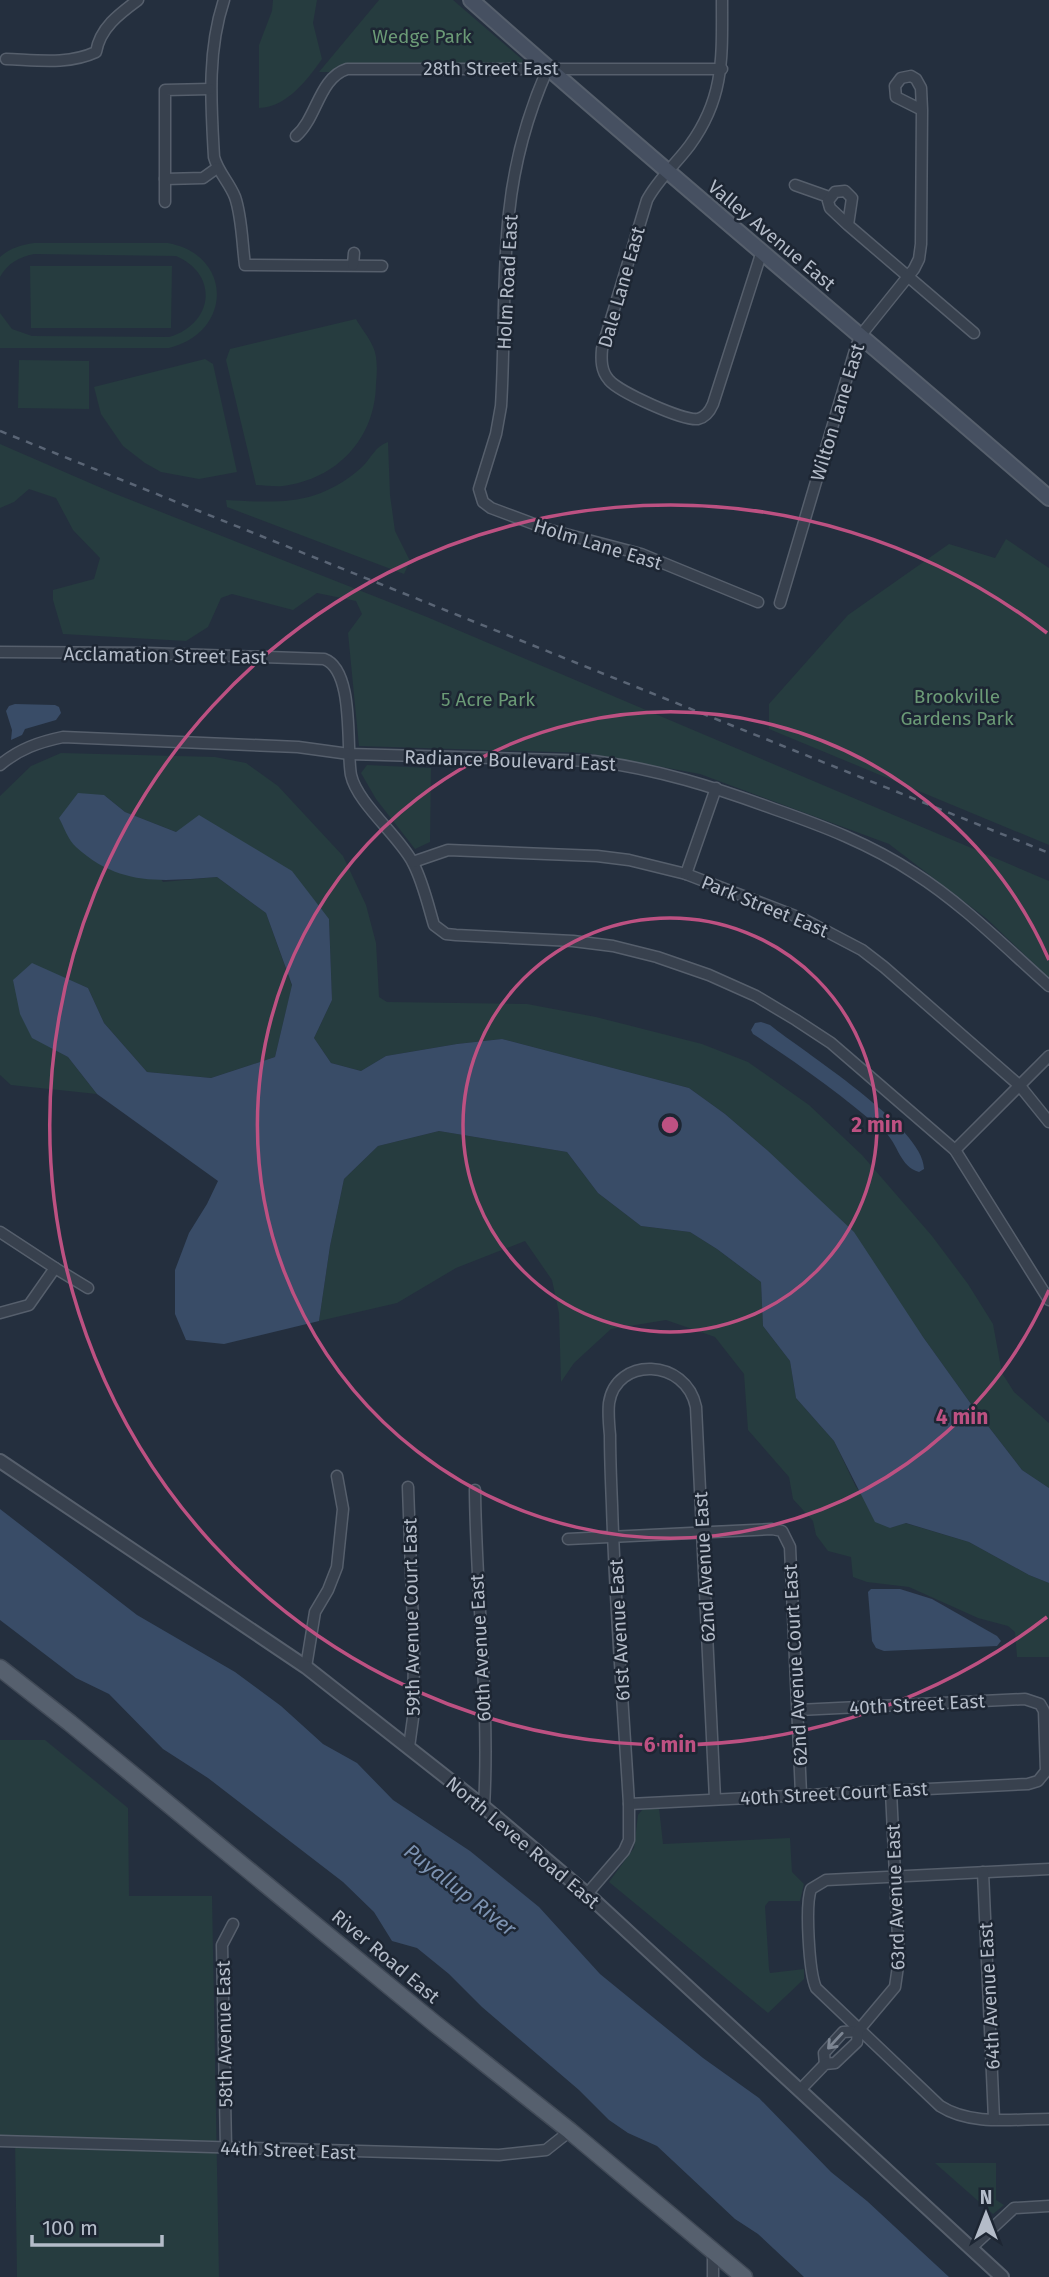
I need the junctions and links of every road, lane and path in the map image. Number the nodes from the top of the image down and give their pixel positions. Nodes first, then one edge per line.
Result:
1 (138, 0) edge
2 (224, 0) edge
3 (471, 0) edge
4 (722, 0) edge
5 (6, 59) dead end
6 (548, 68) junction
7 (722, 69) junction
8 (210, 89) junction
9 (922, 110) dead end
10 (296, 136) dead end
11 (217, 168) junction
12 (668, 173) junction
13 (166, 179) junction
14 (795, 185) dead end
15 (829, 197) junction
16 (166, 202) dead end
17 (848, 225) junction
18 (762, 251) junction
19 (382, 266) dead end
20 (908, 276) junction
21 (974, 333) dead end
22 (861, 335) junction
23 (481, 498) joint
24 (1049, 498) edge
25 (758, 602) dead end
26 (780, 603) dead end
27 (0, 652) edge
28 (349, 754) junction
29 (0, 765) edge
30 (716, 788) junction
31 (413, 862) junction
32 (686, 874) junction
33 (1049, 986) edge
34 (1049, 1056) edge
35 (1020, 1086) junction
36 (1049, 1122) edge
37 (955, 1150) junction
38 (0, 1232) edge
39 (55, 1268) junction
40 (88, 1288) dead end
41 (1049, 1300) edge
42 (0, 1313) edge
43 (644, 1369) joint
44 (0, 1461) edge
45 (337, 1476) dead end
46 (408, 1487) dead end
47 (475, 1490) dead end
48 (703, 1534) junction
49 (613, 1538) junction
50 (568, 1539) dead end
51 (306, 1667) junction
52 (0, 1668) edge
53 (798, 1710) junction
54 (409, 1747) junction
55 (1038, 1781) joint
56 (891, 1791) junction
57 (801, 1794) junction
58 (715, 1799) junction
59 (629, 1804) junction
60 (484, 1807) junction
61 (1049, 1869) edge
62 (983, 1872) junction
63 (895, 1876) junction
64 (587, 1894) junction
65 (233, 1924) dead end
66 (858, 2031) junction
67 (825, 2064) junction
68 (800, 2090) junction
69 (994, 2119) junction
70 (1049, 2119) edge
71 (570, 2131) junction
72 (0, 2141) edge
73 (226, 2148) junction
74 (1049, 2206) edge
75 (971, 2248) junction
76 (713, 2251) junction
77 (713, 2277) edge
78 (744, 2277) edge
79 (1002, 2277) edge

1 - 5 street
2 - 8 street
3 - 6 main road, Valley Avenue East
4 - 7 street
6 - 7 street, 28th Street East
6 - 10 street, 28th Street East
6 - 12 main road, Valley Avenue East
6 - 23 street, Holm Road East
7 - 12 street
8 - 11 street
8 - 13 street
9 - 20 street, Wilton Lane East
11 - 13 street
11 - 19 street
12 - 18 main road, Valley Avenue East
12 - 18 street, Dale Lane East
13 - 16 street
14 - 15 street
15 - 17 street
15 - 17 street
17 - 20 street
18 - 22 main road, Valley Avenue East
20 - 21 street
20 - 22 street, Wilton Lane East
22 - 24 main road, Valley Avenue East
22 - 26 street, Wilton Lane East
23 - 25 street, Holm Lane East
27 - 28 street, Acclamation Street East
28 - 29 street, Radiance Boulevard East
28 - 30 street, Radiance Boulevard East
28 - 31 street
30 - 32 street
30 - 33 street, Radiance Boulevard East
31 - 32 street, Park Street East
31 - 37 street
32 - 35 street, Park Street East
34 - 35 street
35 - 36 street, Park Street East
35 - 37 street
37 - 41 street
38 - 39 street
39 - 40 street
39 - 42 street
43 - 48 street, 62nd Avenue East
43 - 49 street, 61st Avenue East
44 - 51 street, North Levee Road East
45 - 51 street
46 - 54 street, 59th Avenue Court East
47 - 60 street, 60th Avenue East
48 - 49 street
48 - 53 street, 62nd Avenue Court East
48 - 58 street, 62nd Avenue East
49 - 50 street
49 - 59 street, 61st Avenue East
51 - 54 street, North Levee Road East
52 - 71 main road, River Road East
53 - 55 street, 40th Street East
53 - 57 street, 62nd Avenue Court East
54 - 60 street, North Levee Road East
55 - 56 street, 40th Street Court East
56 - 57 street, 40th Street Court East
56 - 63 street, 63rd Avenue East
57 - 58 street, 40th Street Court East
58 - 59 street, 40th Street Court East
59 - 64 street, 61st Avenue East
60 - 64 street, North Levee Road East
61 - 62 street
62 - 63 street
62 - 69 street, 64th Avenue East
63 - 66 street, 63rd Avenue East
63 - 66 street
64 - 68 street, North Levee Road East
65 - 73 street, 58th Avenue East
66 - 67 street, 63rd Avenue East
66 -> 67 street, 63rd Avenue East
66 - 69 street
67 - 68 street, 63rd Avenue East
68 - 75 street, North Levee Road East
69 - 70 street
71 - 73 street, 44th Street East
71 - 76 main road, River Road East
72 - 73 street, 44th Street East
74 - 75 street
75 - 79 street, North Levee Road East
76 - 77 street
76 - 78 main road, River Road East

